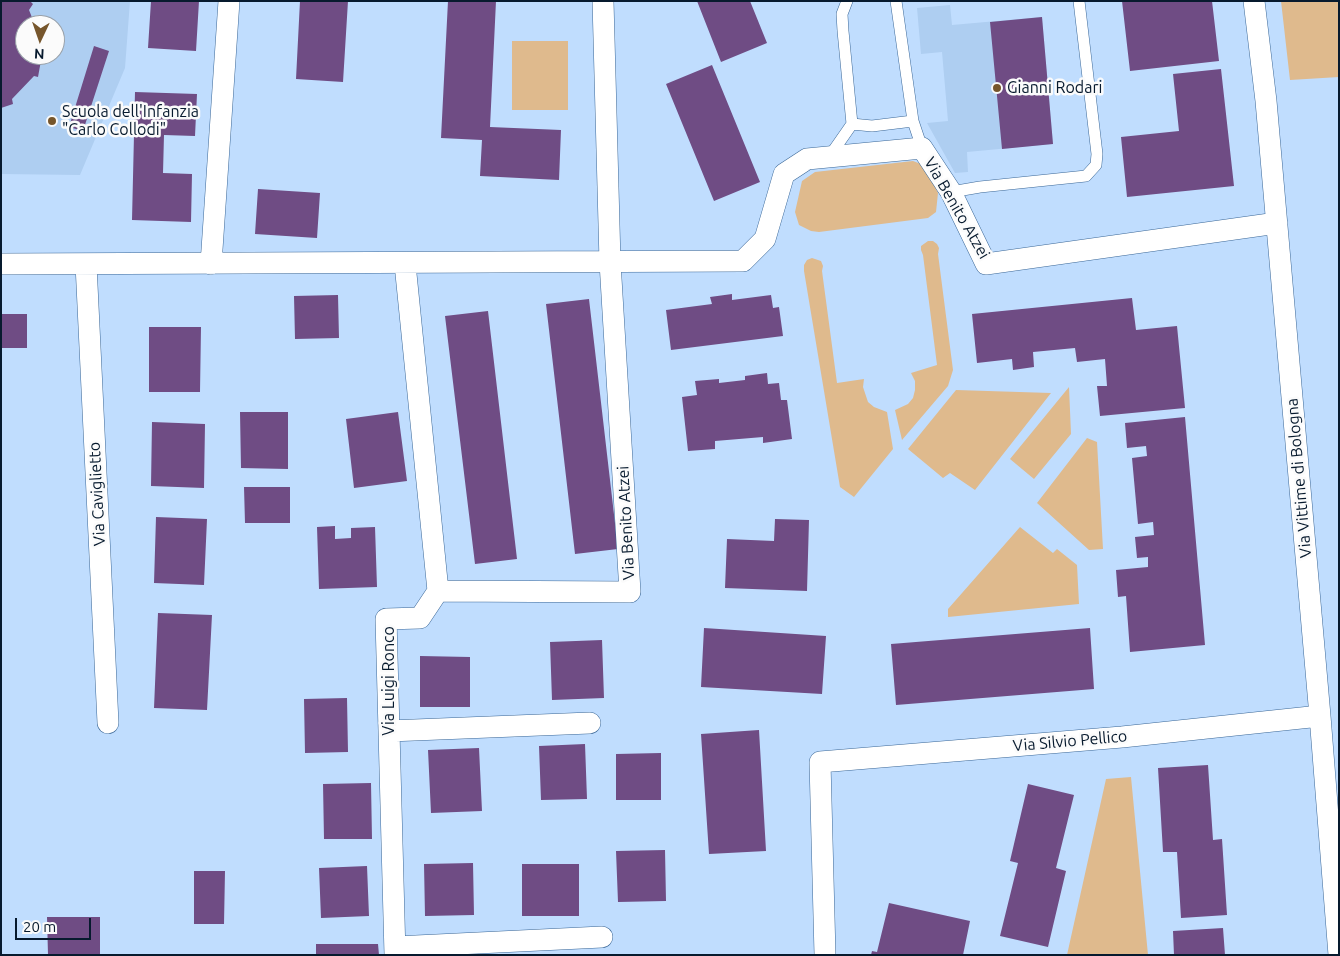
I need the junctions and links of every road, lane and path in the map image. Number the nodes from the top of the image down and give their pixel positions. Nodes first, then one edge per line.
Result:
1 (229, 1) edge
2 (603, 1) edge
3 (847, 1) edge
4 (896, 1) edge
5 (1079, 1) edge
6 (1254, 1) edge
7 (913, 121) junction
8 (852, 124) junction
9 (922, 148) junction
10 (829, 157) junction
11 (951, 192) junction
12 (1276, 223) junction
13 (610, 262) junction
14 (1, 264) edge
15 (86, 264) junction
16 (212, 264) junction
17 (405, 264) junction
18 (438, 591) junction
19 (1320, 716) junction
20 (108, 723) dead end
21 (590, 723) dead end
22 (389, 731) junction
23 (602, 937) dead end
24 (395, 951) edge
25 (824, 955) edge
26 (1339, 955) edge

1 - 16 street
2 - 13 street
3 - 8 lane
4 - 7 lane
5 - 11 lane
6 - 12 street, Via Vittime di Bologna
7 - 8 lane
7 - 9 lane
8 - 10 lane
9 - 10 street, Via Benito Atzei
9 - 11 street, Via Benito Atzei
10 - 13 street, Via Benito Atzei
11 - 12 street, Via Benito Atzei
12 - 19 street, Via Vittime di Bologna
13 - 17 street, Via Benito Atzei
13 - 18 street, Via Benito Atzei
14 - 15 street
15 - 16 street
15 - 20 street, Via Caviglietto
16 - 17 street
17 - 18 street
18 - 22 street, Via Luigi Ronco
19 - 25 street, Via Silvio Pellico
19 - 26 street, Via Vittime di Bologna
21 - 22 street
22 - 24 street, Via Luigi Ronco
23 - 24 street

